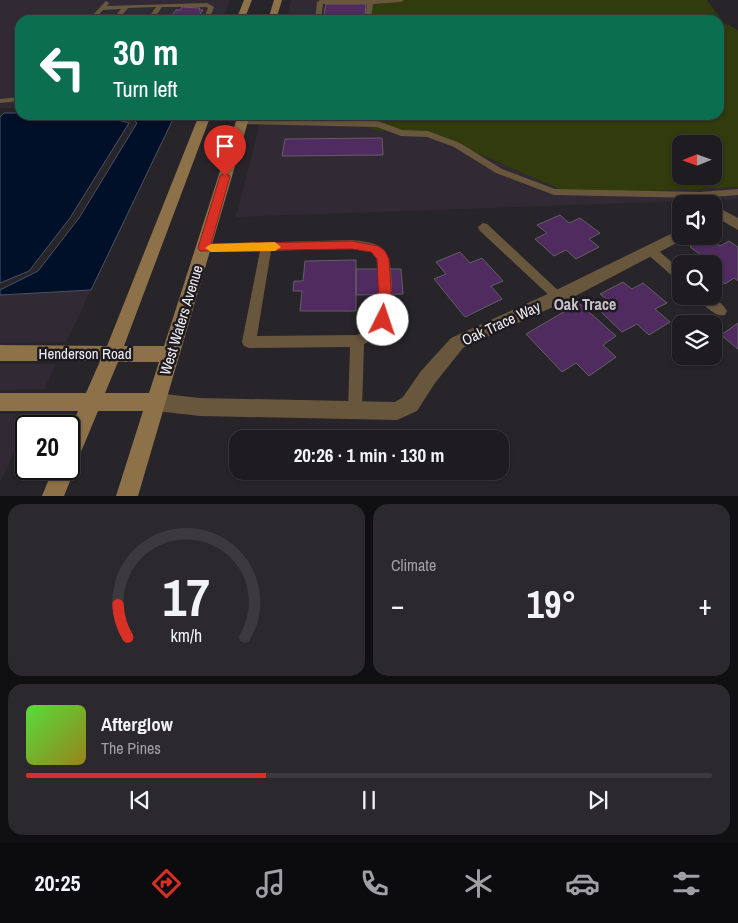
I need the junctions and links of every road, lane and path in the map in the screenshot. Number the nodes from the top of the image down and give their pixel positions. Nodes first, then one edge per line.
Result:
1 (108, 0) edge
2 (190, 0) edge
3 (208, 0) edge
4 (248, 0) edge
5 (278, 0) edge
6 (401, 0) edge
7 (370, 2) junction
8 (162, 5) junction
9 (101, 8) junction
10 (126, 8) junction
11 (211, 9) junction
12 (95, 15) edge
13 (120, 15) edge
14 (154, 15) edge
15 (208, 15) edge
16 (242, 15) edge
17 (274, 15) edge
18 (319, 15) edge
19 (368, 15) edge
20 (15, 100) edge
21 (0, 101) edge
22 (203, 120) edge
23 (243, 120) edge
24 (270, 120) edge
25 (738, 192) edge
26 (722, 215) edge
27 (738, 225) edge
28 (482, 227) dead end
29 (672, 239) edge
30 (266, 247) junction
31 (204, 248) junction
32 (650, 250) junction
33 (672, 269) edge
34 (558, 297) junction
35 (713, 305) edge
36 (720, 311) dead end
37 (357, 341) junction
38 (113, 352) junction
39 (0, 353) edge
40 (171, 354) junction
41 (0, 402) edge
42 (91, 402) junction
43 (156, 402) junction
44 (355, 410) junction
45 (80, 430) edge
46 (60, 480) edge
47 (53, 496) edge
48 (127, 496) edge

1 - 9 lane
2 - 8 lane
3 - 11 lane
4 - 16 main road
5 - 17 main road
6 - 7 lane
7 - 18 lane
7 - 19 lane
8 - 10 lane
8 - 11 lane
8 - 14 lane
9 - 10 lane
9 - 12 lane
10 - 13 lane
11 - 15 lane
20 - 21 lane
22 - 38 main road
23 - 31 main road, West Waters Avenue
24 - 25 lane
26 - 27 street
28 - 34 lane
29 - 32 street, Oak Trace Way
30 - 31 lane
30 - 37 lane
30 - 37 lane
31 - 40 main road, West Waters Avenue
32 - 33 lane
32 - 34 street, Oak Trace Way
34 - 44 street, Oak Trace Way
35 - 36 lane
37 - 44 lane
38 - 39 main road, Henderson Road
38 - 40 main road, Henderson Road
38 - 42 main road
40 - 43 main road, West Waters Avenue
41 - 42 main road
42 - 43 main road
42 - 45 main road
43 - 44 street, Oak Trace Way
43 - 48 main road, West Waters Avenue
46 - 47 main road

